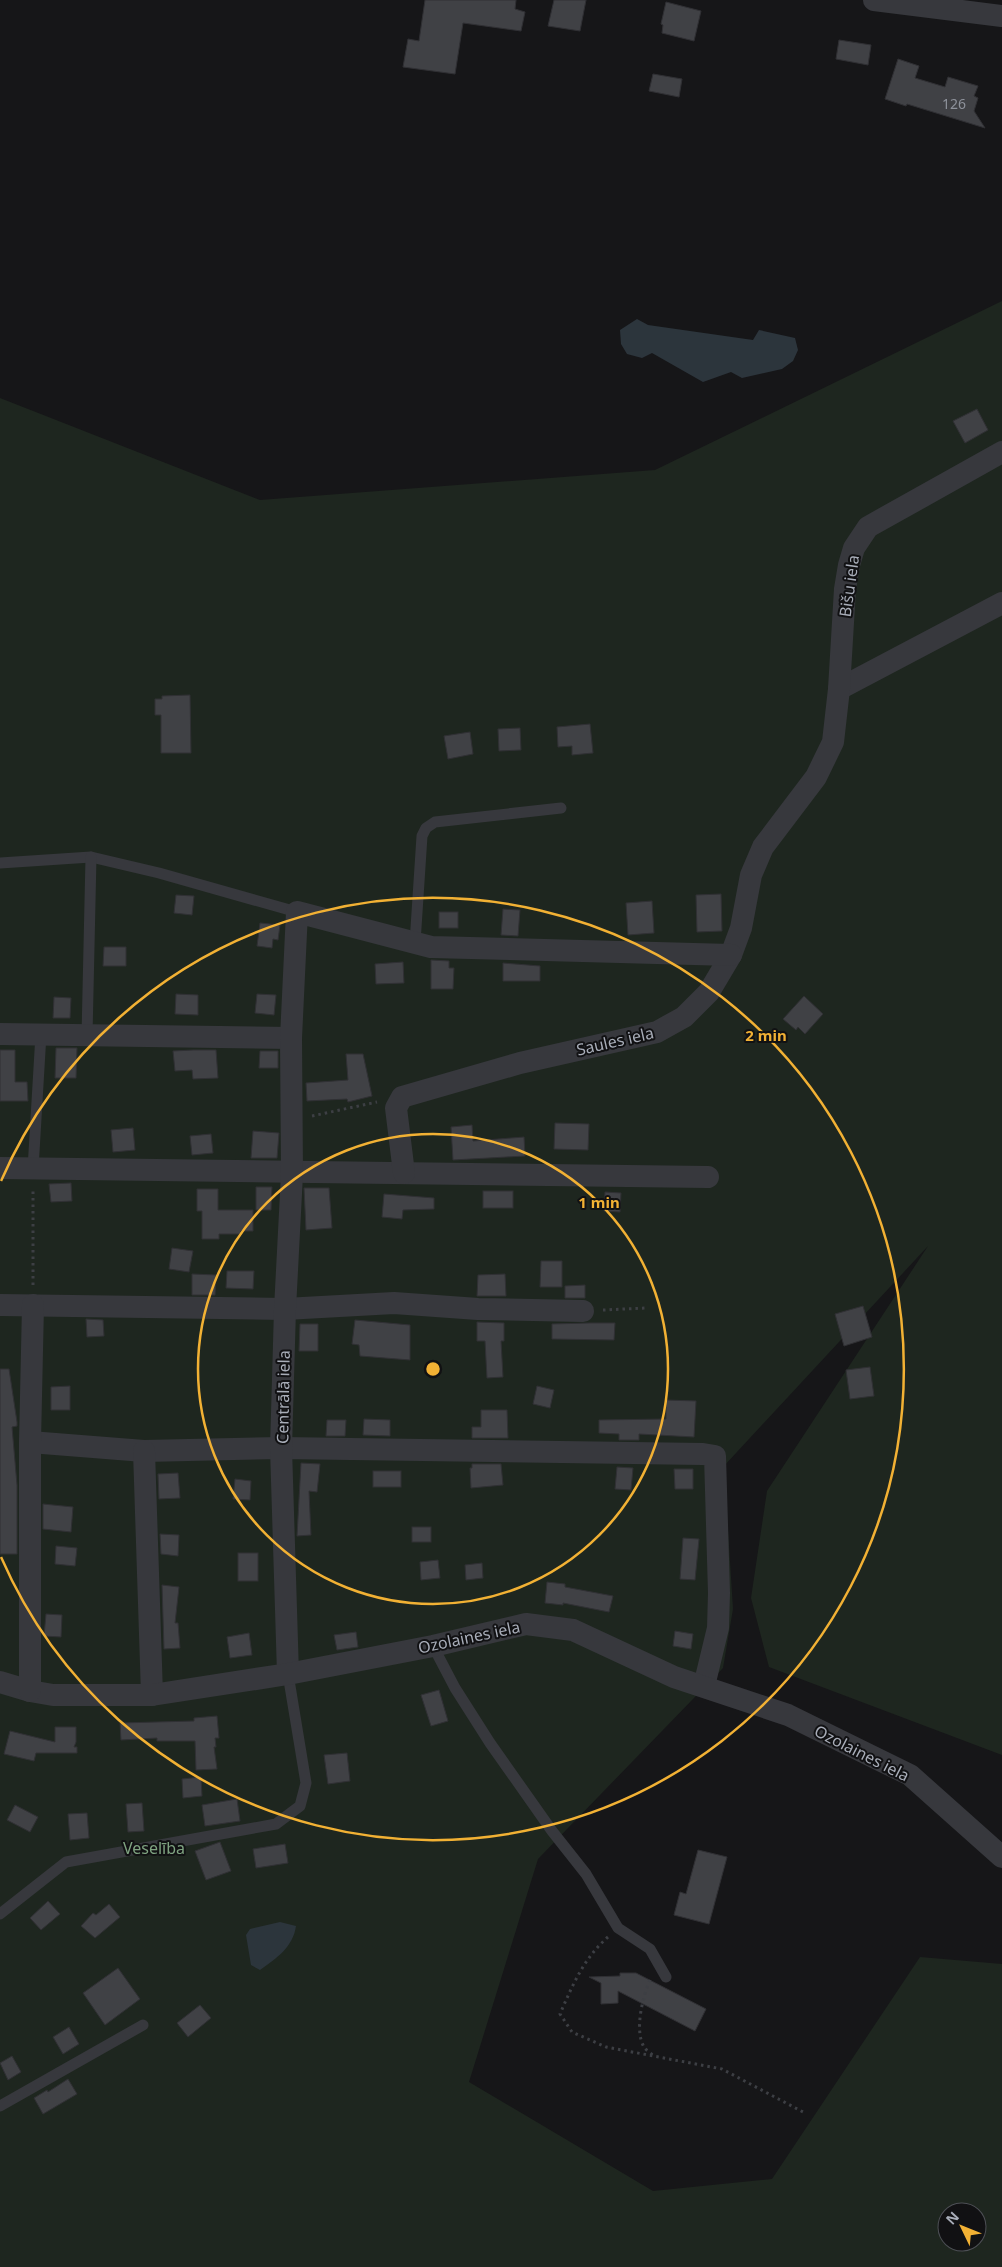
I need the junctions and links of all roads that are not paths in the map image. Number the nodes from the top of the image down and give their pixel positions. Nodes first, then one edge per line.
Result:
1 (874, 0) edge
2 (1002, 16) edge
3 (1002, 452) edge
4 (1002, 603) edge
5 (839, 689) junction
6 (833, 742) joint
7 (561, 808) dead end
8 (91, 857) junction
9 (0, 863) edge
10 (297, 912) junction
11 (415, 942) junction
12 (731, 955) junction
13 (0, 1034) edge
14 (41, 1034) junction
15 (87, 1036) junction
16 (291, 1038) junction
17 (0, 1168) edge
18 (33, 1169) junction
19 (404, 1173) junction
20 (292, 1174) junction
21 (708, 1177) dead end
22 (0, 1305) edge
23 (33, 1305) junction
24 (284, 1309) junction
25 (583, 1311) road end
26 (30, 1442) junction
27 (282, 1448) junction
28 (144, 1451) junction
29 (433, 1646) junction
30 (288, 1674) junction
31 (0, 1682) edge
32 (704, 1686) junction
33 (30, 1691) junction
34 (152, 1695) junction
35 (991, 1841) edge
36 (1002, 1857) edge
37 (0, 1914) edge
38 (666, 1977) dead end
39 (143, 2025) dead end
40 (0, 2106) edge

1 - 2 street
3 - 5 street, Bišu iela
4 - 5 street
5 - 6 street, Bišu iela
6 - 12 street, Saules iela
7 - 11 lane
8 - 9 lane
8 - 10 lane
8 - 15 lane
10 - 11 street
10 - 16 street, Centrālā iela
11 - 12 street
12 - 19 street, Saules iela
13 - 14 street
14 - 15 street
14 - 18 lane
15 - 16 street
16 - 20 street, Centrālā iela
17 - 18 street
18 - 20 street
19 - 20 street
19 - 21 street
20 - 24 street, Centrālā iela
22 - 23 street
23 - 24 street
23 - 26 street
24 - 25 street
24 - 27 street, Centrālā iela
26 - 28 street
26 - 33 street
27 - 28 street
27 - 30 street, Centrālā iela
27 - 32 street
28 - 34 street
29 - 30 street, Ozolaines iela
29 - 32 street, Ozolaines iela
29 - 38 lane
30 - 34 street, Ozolaines iela
30 - 37 lane
31 - 33 street, Ozolaines iela
32 - 35 street, Ozolaines iela
33 - 34 street, Ozolaines iela
35 - 36 street, Ozolaines iela
39 - 40 lane

